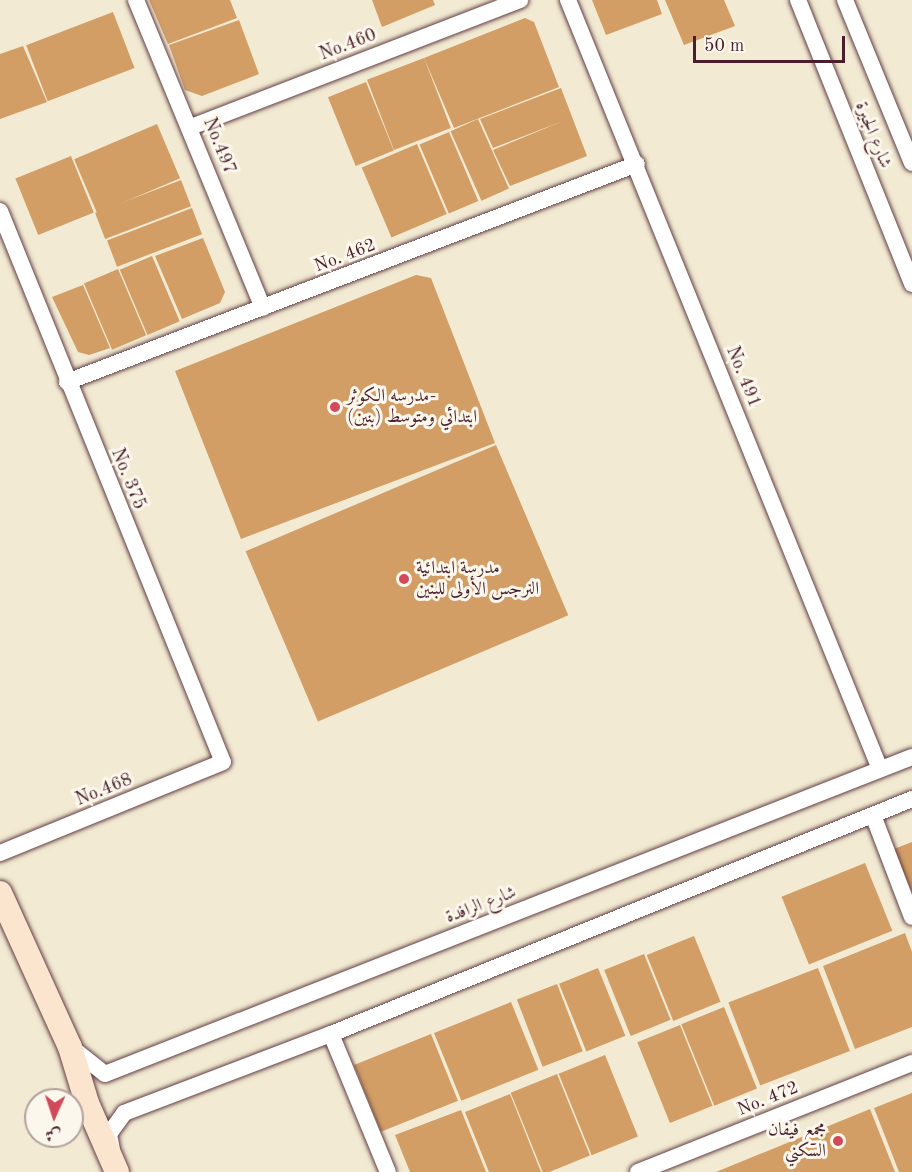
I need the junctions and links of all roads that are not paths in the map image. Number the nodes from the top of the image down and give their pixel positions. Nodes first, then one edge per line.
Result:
1 (136, 0) edge
2 (520, 0) edge
3 (568, 0) edge
4 (798, 0) edge
5 (845, 0) edge
6 (191, 127) junction
7 (912, 163) edge
8 (637, 164) junction
9 (0, 211) edge
10 (912, 284) edge
11 (263, 308) junction
12 (67, 382) junction
13 (912, 757) edge
14 (223, 762) joint
15 (880, 769) junction
16 (912, 799) edge
17 (873, 815) junction
18 (0, 854) edge
19 (0, 893) edge
20 (912, 917) edge
21 (331, 1034) junction
22 (70, 1047) junction
23 (912, 1063) edge
24 (116, 1169) edge
25 (388, 1172) edge
26 (638, 1172) edge

1 - 6 street, No.497
2 - 6 street, No.460
3 - 8 street, No. 491
4 - 10 street, شارع الجيرة
5 - 7 street, شارع الجيرة
6 - 11 street, No.497
8 - 11 street, No. 462
8 - 15 street, No. 491
9 - 12 street, No. 375
11 - 12 street, No. 462
12 - 14 street, No. 375
13 - 15 street, شارع الرافدة
14 - 18 street, No.468
15 - 22 street, شارع الرافدة
16 - 17 street
17 - 20 street
17 - 21 street
19 - 22 main road
21 - 24 street
21 - 25 street
22 - 24 main road
23 - 26 street, No. 472

